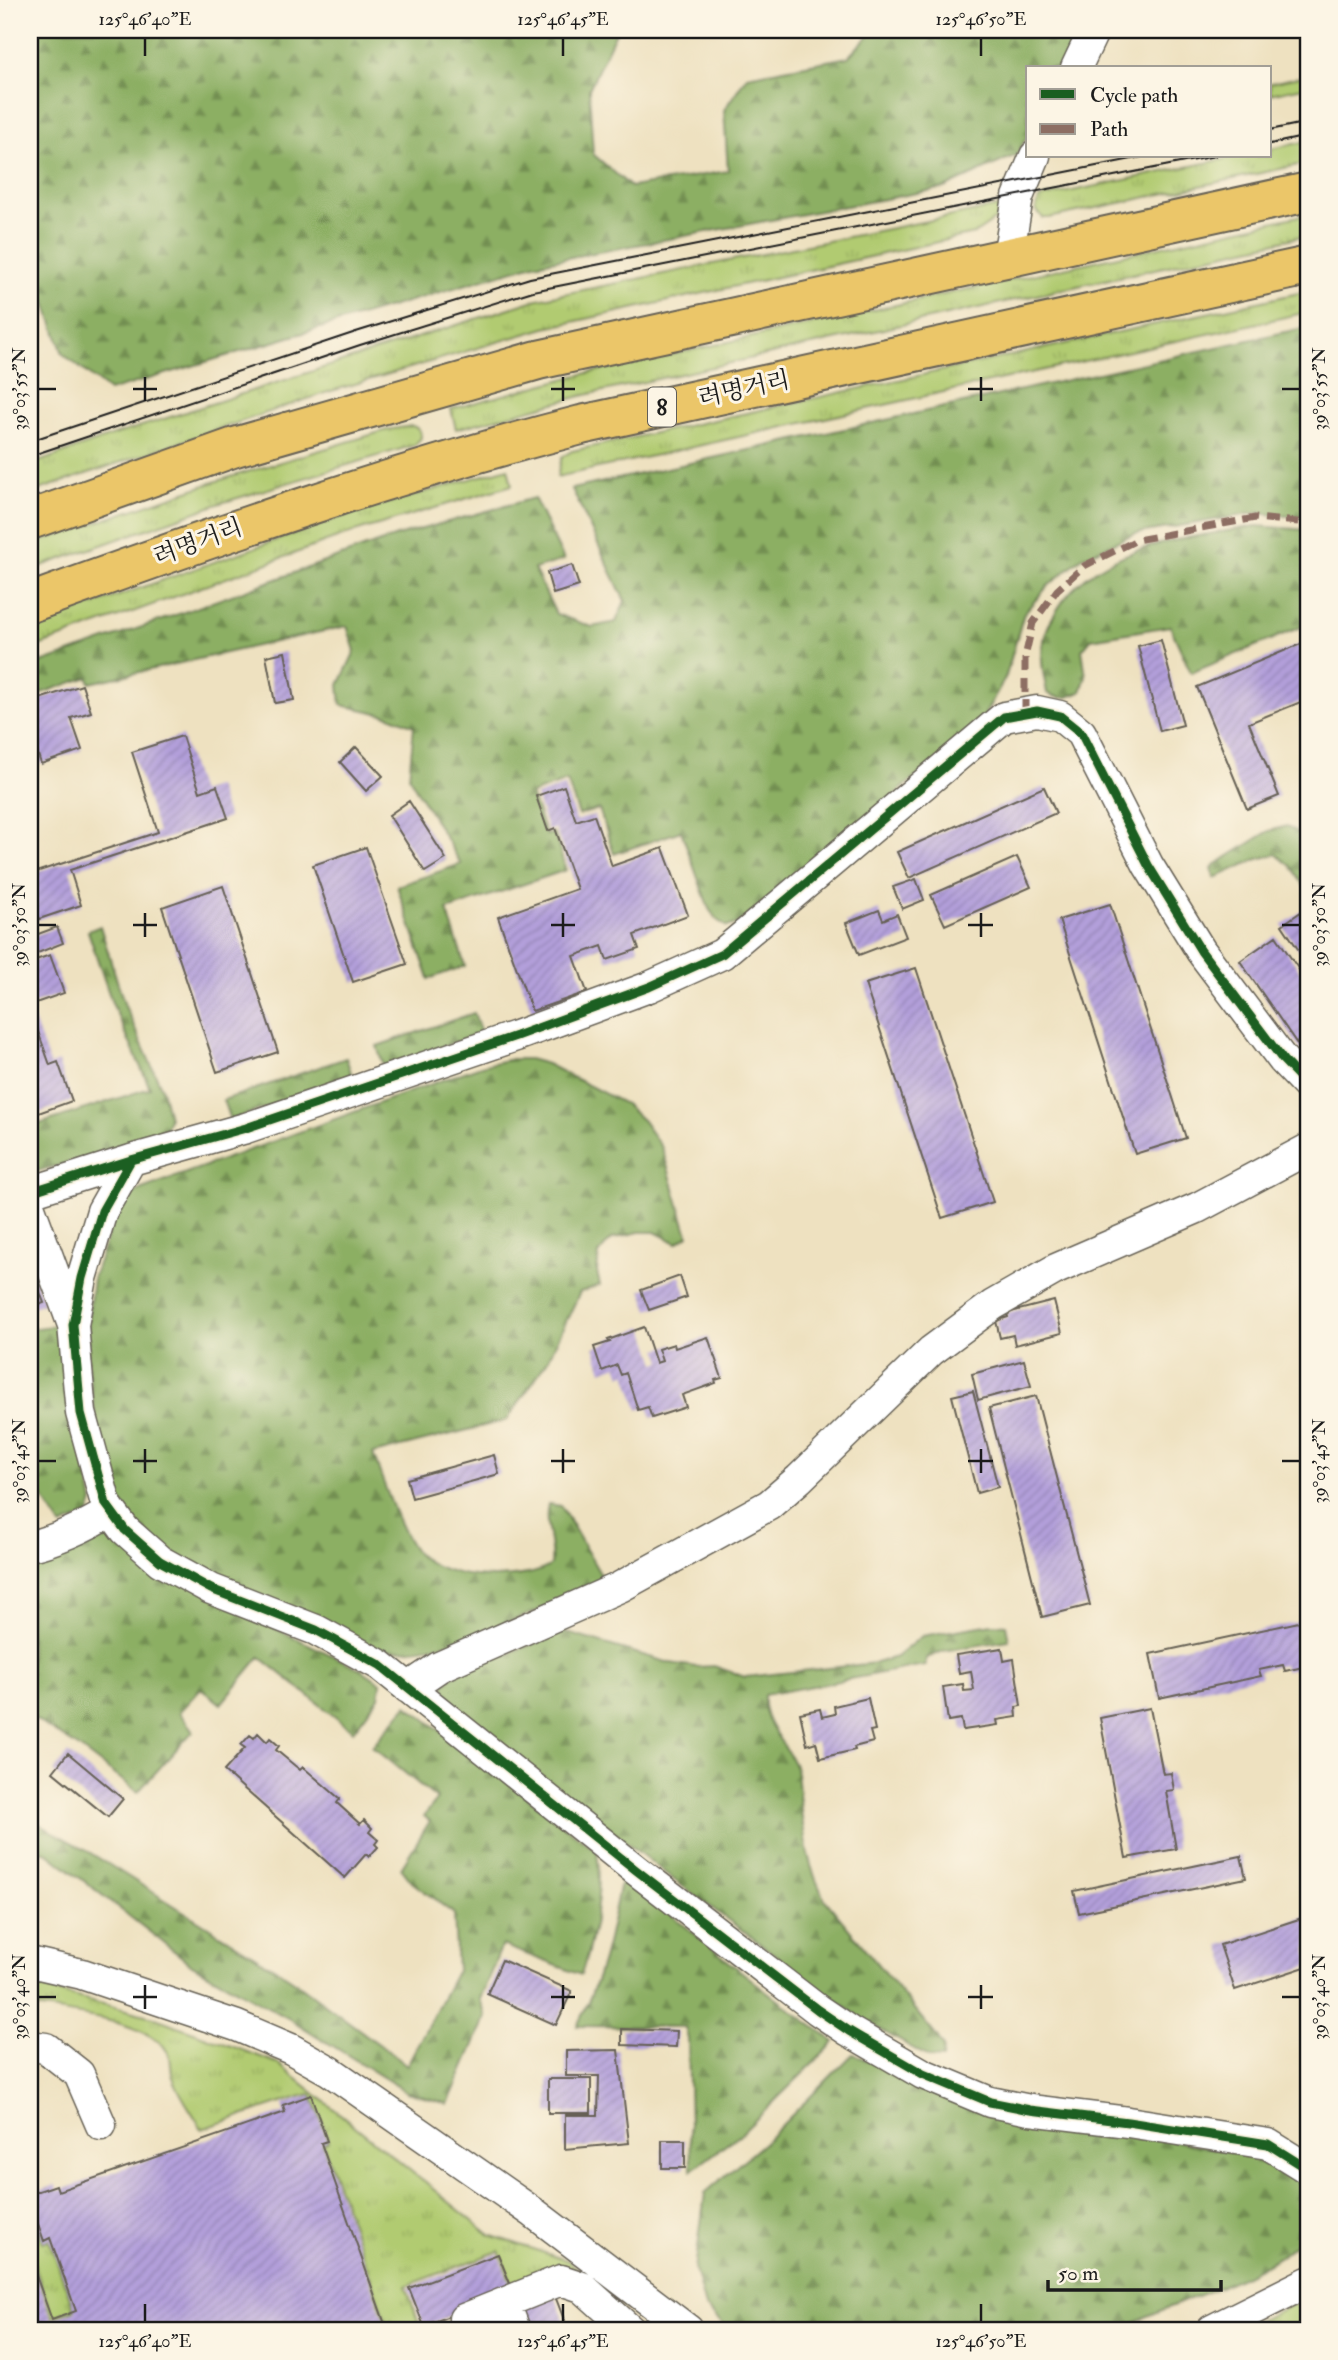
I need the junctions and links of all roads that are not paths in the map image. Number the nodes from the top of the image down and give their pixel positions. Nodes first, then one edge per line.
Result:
1 (1094, 30) edge
2 (1077, 66) edge
3 (1034, 158) edge
4 (1308, 192) edge
5 (1008, 257) junction
6 (1308, 266) edge
7 (30, 520) edge
8 (30, 603) edge
9 (1308, 1086) edge
10 (1308, 1149) edge
11 (131, 1160) junction
12 (30, 1192) edge
13 (30, 1208) edge
14 (73, 1325) junction
15 (111, 1511) junction
16 (30, 1546) edge
17 (408, 1688) junction
18 (30, 1962) edge
19 (30, 2046) edge
20 (101, 2126) dead end
21 (1308, 2169) edge
22 (1308, 2282) edge
23 (510, 2316) edge
24 (464, 2319) dead end
25 (630, 2330) edge
26 (688, 2330) edge
27 (1212, 2330) edge

1 - 2 street
3 - 5 street
4 - 5 highway
5 - 7 highway
6 - 8 highway, 려명거리 / 8
9 - 11 street
10 - 17 street
11 - 12 street
11 - 14 street
13 - 14 street
14 - 15 street
15 - 16 street
15 - 17 street
17 - 21 street
18 - 26 street
19 - 20 street
22 - 27 street
23 - 24 street
23 - 25 street

